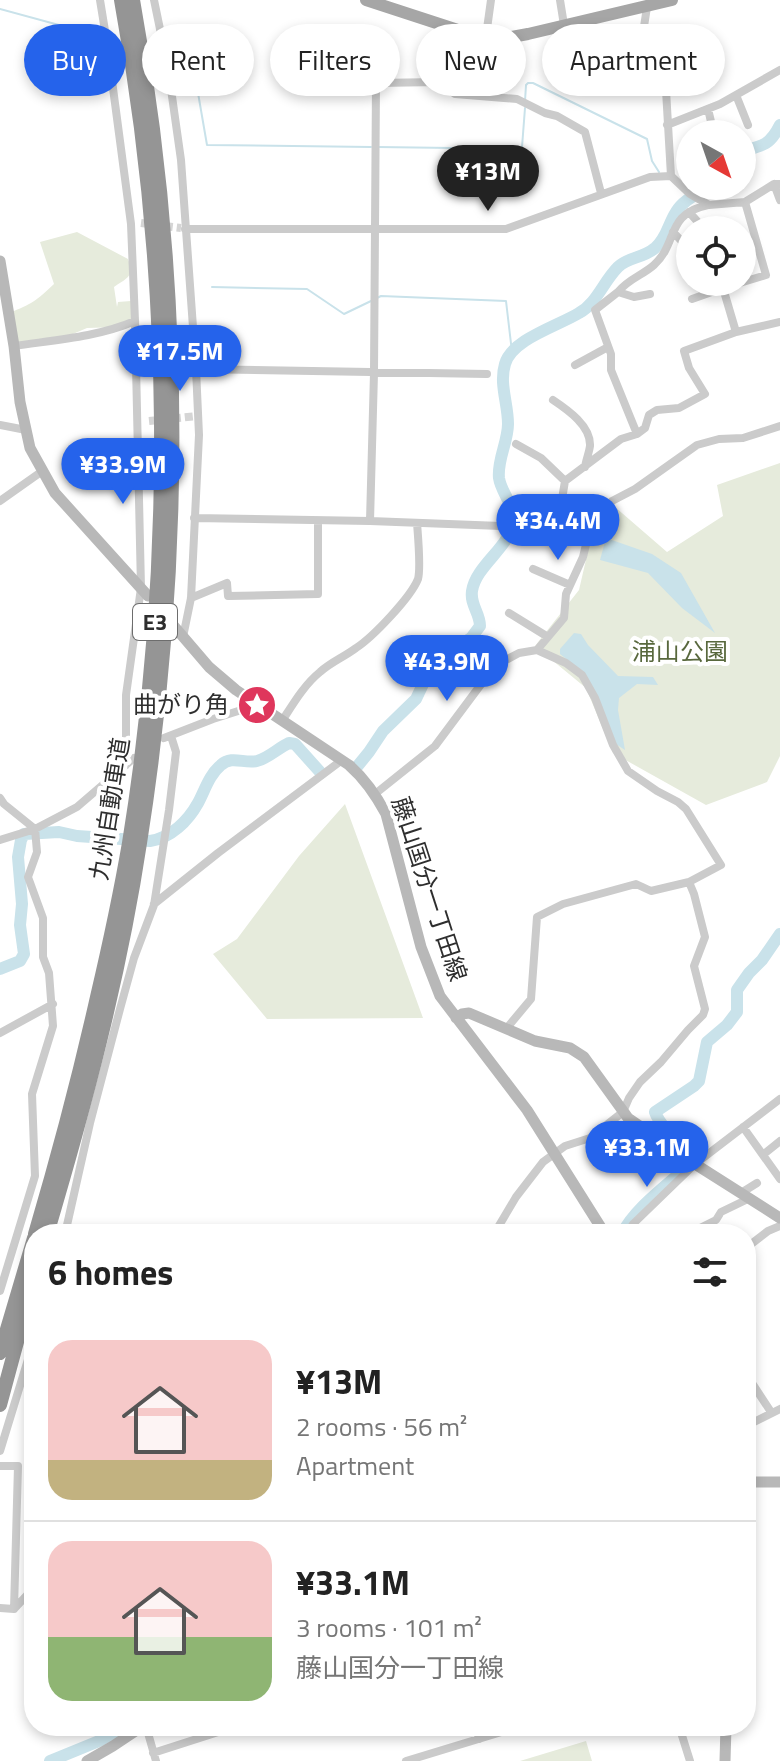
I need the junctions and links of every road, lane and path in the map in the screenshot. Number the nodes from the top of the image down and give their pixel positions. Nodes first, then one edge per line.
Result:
1 (100, 0) edge
2 (121, 0) edge
3 (133, 0) edge
4 (154, 0) edge
5 (366, 0) edge
6 (491, 0) edge
7 (560, 0) edge
8 (672, 0) edge
9 (647, 7) junction
10 (439, 24) edge
11 (488, 24) edge
12 (564, 24) edge
13 (569, 24) edge
14 (644, 24) edge
15 (780, 70) edge
16 (400, 83) edge
17 (736, 95) junction
18 (376, 96) edge
19 (666, 96) edge
20 (708, 109) junction
21 (711, 120) edge
22 (746, 120) edge
23 (667, 125) junction
24 (671, 176) junction
25 (777, 184) edge
26 (601, 193) junction
27 (780, 200) edge
28 (745, 202) junction
29 (709, 205) junction
30 (689, 212) junction
31 (693, 216) edge
32 (749, 216) edge
33 (141, 223) tunnel mouth
34 (131, 224) junction
35 (184, 229) junction
36 (375, 230) junction
37 (673, 232) junction
38 (676, 235) edge
39 (756, 240) edge
40 (0, 261) edge
41 (756, 278) edge
42 (618, 292) junction
43 (650, 294) dead end
44 (700, 296) edge
45 (725, 296) edge
46 (692, 299) dead end
47 (135, 321) junction
48 (780, 322) edge
49 (736, 332) junction
50 (14, 346) junction
51 (608, 347) junction
52 (575, 365) dead end
53 (196, 369) junction
54 (374, 373) junction
55 (487, 374) dead end
56 (553, 400) dead end
57 (149, 421) tunnel mouth
58 (138, 424) junction
59 (0, 425) edge
60 (780, 426) edge
61 (26, 430) junction
62 (637, 434) junction
63 (516, 444) dead end
64 (585, 468) junction
65 (41, 472) junction
66 (565, 481) junction
67 (0, 501) edge
68 (194, 518) junction
69 (318, 521) junction
70 (370, 521) junction
71 (417, 523) junction
72 (591, 524) junction
73 (501, 526) dead end
74 (533, 569) dead end
75 (570, 585) junction
76 (145, 592) junction
77 (191, 598) junction
78 (509, 613) dead end
79 (173, 625) dead end
80 (183, 637) junction
81 (548, 637) junction
82 (537, 650) junction
83 (257, 705) junction
84 (282, 721) junction
85 (134, 758) dead end
86 (342, 760) junction
87 (126, 765) junction
88 (375, 794) junction
89 (0, 798) edge
90 (35, 829) junction
91 (0, 840) edge
92 (689, 882) junction
93 (154, 905) junction
94 (53, 1004) junction
95 (456, 1018) junction
96 (506, 1029) junction
97 (0, 1033) edge
98 (780, 1099) edge
99 (623, 1112) junction
100 (743, 1127) junction
101 (780, 1141) edge
102 (555, 1153) junction
103 (764, 1154) junction
104 (695, 1164) junction
105 (776, 1165) edge
106 (780, 1179) edge
107 (757, 1183) dead end
108 (746, 1196) junction
109 (780, 1218) edge
110 (38, 1224) edge
111 (50, 1224) edge
112 (67, 1224) edge
113 (500, 1224) edge
114 (600, 1224) edge
115 (633, 1224) edge
116 (708, 1224) edge
117 (780, 1226) edge
118 (756, 1240) edge
119 (24, 1273) edge
120 (0, 1291) edge
121 (24, 1314) edge
122 (0, 1353) edge
123 (24, 1365) edge
124 (756, 1386) edge
125 (0, 1405) edge
126 (776, 1410) edge
127 (756, 1421) edge
128 (0, 1451) edge
129 (0, 1466) edge
130 (756, 1482) edge
131 (780, 1482) edge
132 (24, 1598) edge
133 (0, 1608) edge
134 (14, 1609) junction
135 (129, 1736) edge
136 (148, 1736) edge
137 (211, 1736) edge
138 (478, 1736) edge
139 (489, 1736) edge
140 (682, 1736) edge
141 (726, 1736) edge
142 (479, 1739) junction
143 (155, 1757) edge
144 (87, 1761) edge
145 (406, 1761) edge
146 (690, 1761) edge
147 (725, 1761) edge

1 - 34 street
2 - 110 highway, 九州自動車道 / E3
3 - 111 highway, 九州自動車道 / E3
4 - 35 street
5 - 10 main road
6 - 11 street
7 - 12 street
8 - 9 main road
9 - 13 main road
9 - 14 street
15 - 17 street
16 - 26 street
17 - 20 street
17 - 22 street
18 - 36 street
19 - 23 street
20 - 21 street
20 - 23 street
23 - 24 street
24 - 26 street
24 - 29 street
25 - 27 street
25 - 28 street
26 - 36 street
28 - 29 street
28 - 32 street
29 - 30 street
30 - 31 street
30 - 37 street
33 - 34 street
34 - 47 street
35 - 36 street
35 - 53 street
36 - 54 street
37 - 38 street
37 - 42 street
39 - 41 street
40 - 50 main road
42 - 43 street
42 - 51 street
44 - 46 street
45 - 49 street
47 - 50 street
47 - 58 street
48 - 49 street
49 - 62 street
50 - 61 main road
51 - 52 street
51 - 62 street
53 - 54 street
53 - 68 street
54 - 55 street
54 - 70 street
56 - 64 street
57 - 58 street
58 - 76 street
59 - 61 street
60 - 72 street
61 - 65 main road
62 - 64 street
63 - 66 street
64 - 66 street
65 - 67 street
65 - 76 main road
66 - 72 street
68 - 69 street
68 - 77 street
69 - 70 street
69 - 77 street
70 - 71 street
71 - 73 street
71 - 84 street
72 - 75 street
74 - 75 street
75 - 81 street
76 - 87 street
77 - 80 street
78 - 81 street
79 - 80 main road, 藤山国分一丁田線
80 - 83 main road, 藤山国分一丁田線
81 - 82 street
82 - 88 street
82 - 92 street
83 - 84 main road, 藤山国分一丁田線
83 - 93 street
84 - 86 main road, 藤山国分一丁田線
85 - 87 street
86 - 88 main road, 藤山国分一丁田線
86 - 93 street
87 - 90 street
88 - 95 main road, 藤山国分一丁田線
89 - 90 street
90 - 91 street
90 - 94 street
92 - 96 street
92 - 99 street
93 - 112 street
94 - 97 street
94 - 120 street
95 - 96 main road, 藤山国分一丁田線
95 - 102 main road, 藤山国分一丁田線
96 - 99 main road, 藤山国分一丁田線
98 - 100 street
99 - 102 street
99 - 104 main road, 藤山国分一丁田線
100 - 103 street
100 - 104 street
101 - 103 street
102 - 113 street
102 - 114 main road, 藤山国分一丁田線
103 - 105 street
104 - 108 main road, 藤山国分一丁田線
104 - 115 street
105 - 106 street
107 - 108 street
108 - 109 main road, 藤山国分一丁田線
108 - 116 street
117 - 118 street
119 - 122 highway, 九州自動車道 / E3
121 - 125 highway
123 - 128 street
124 - 126 street
126 - 127 street
129 - 134 street
130 - 131 main road
132 - 134 street
133 - 134 street
135 - 144 main road
136 - 143 street
137 - 143 street
138 - 142 street
139 - 142 street
140 - 146 street
141 - 147 main road
142 - 145 street

